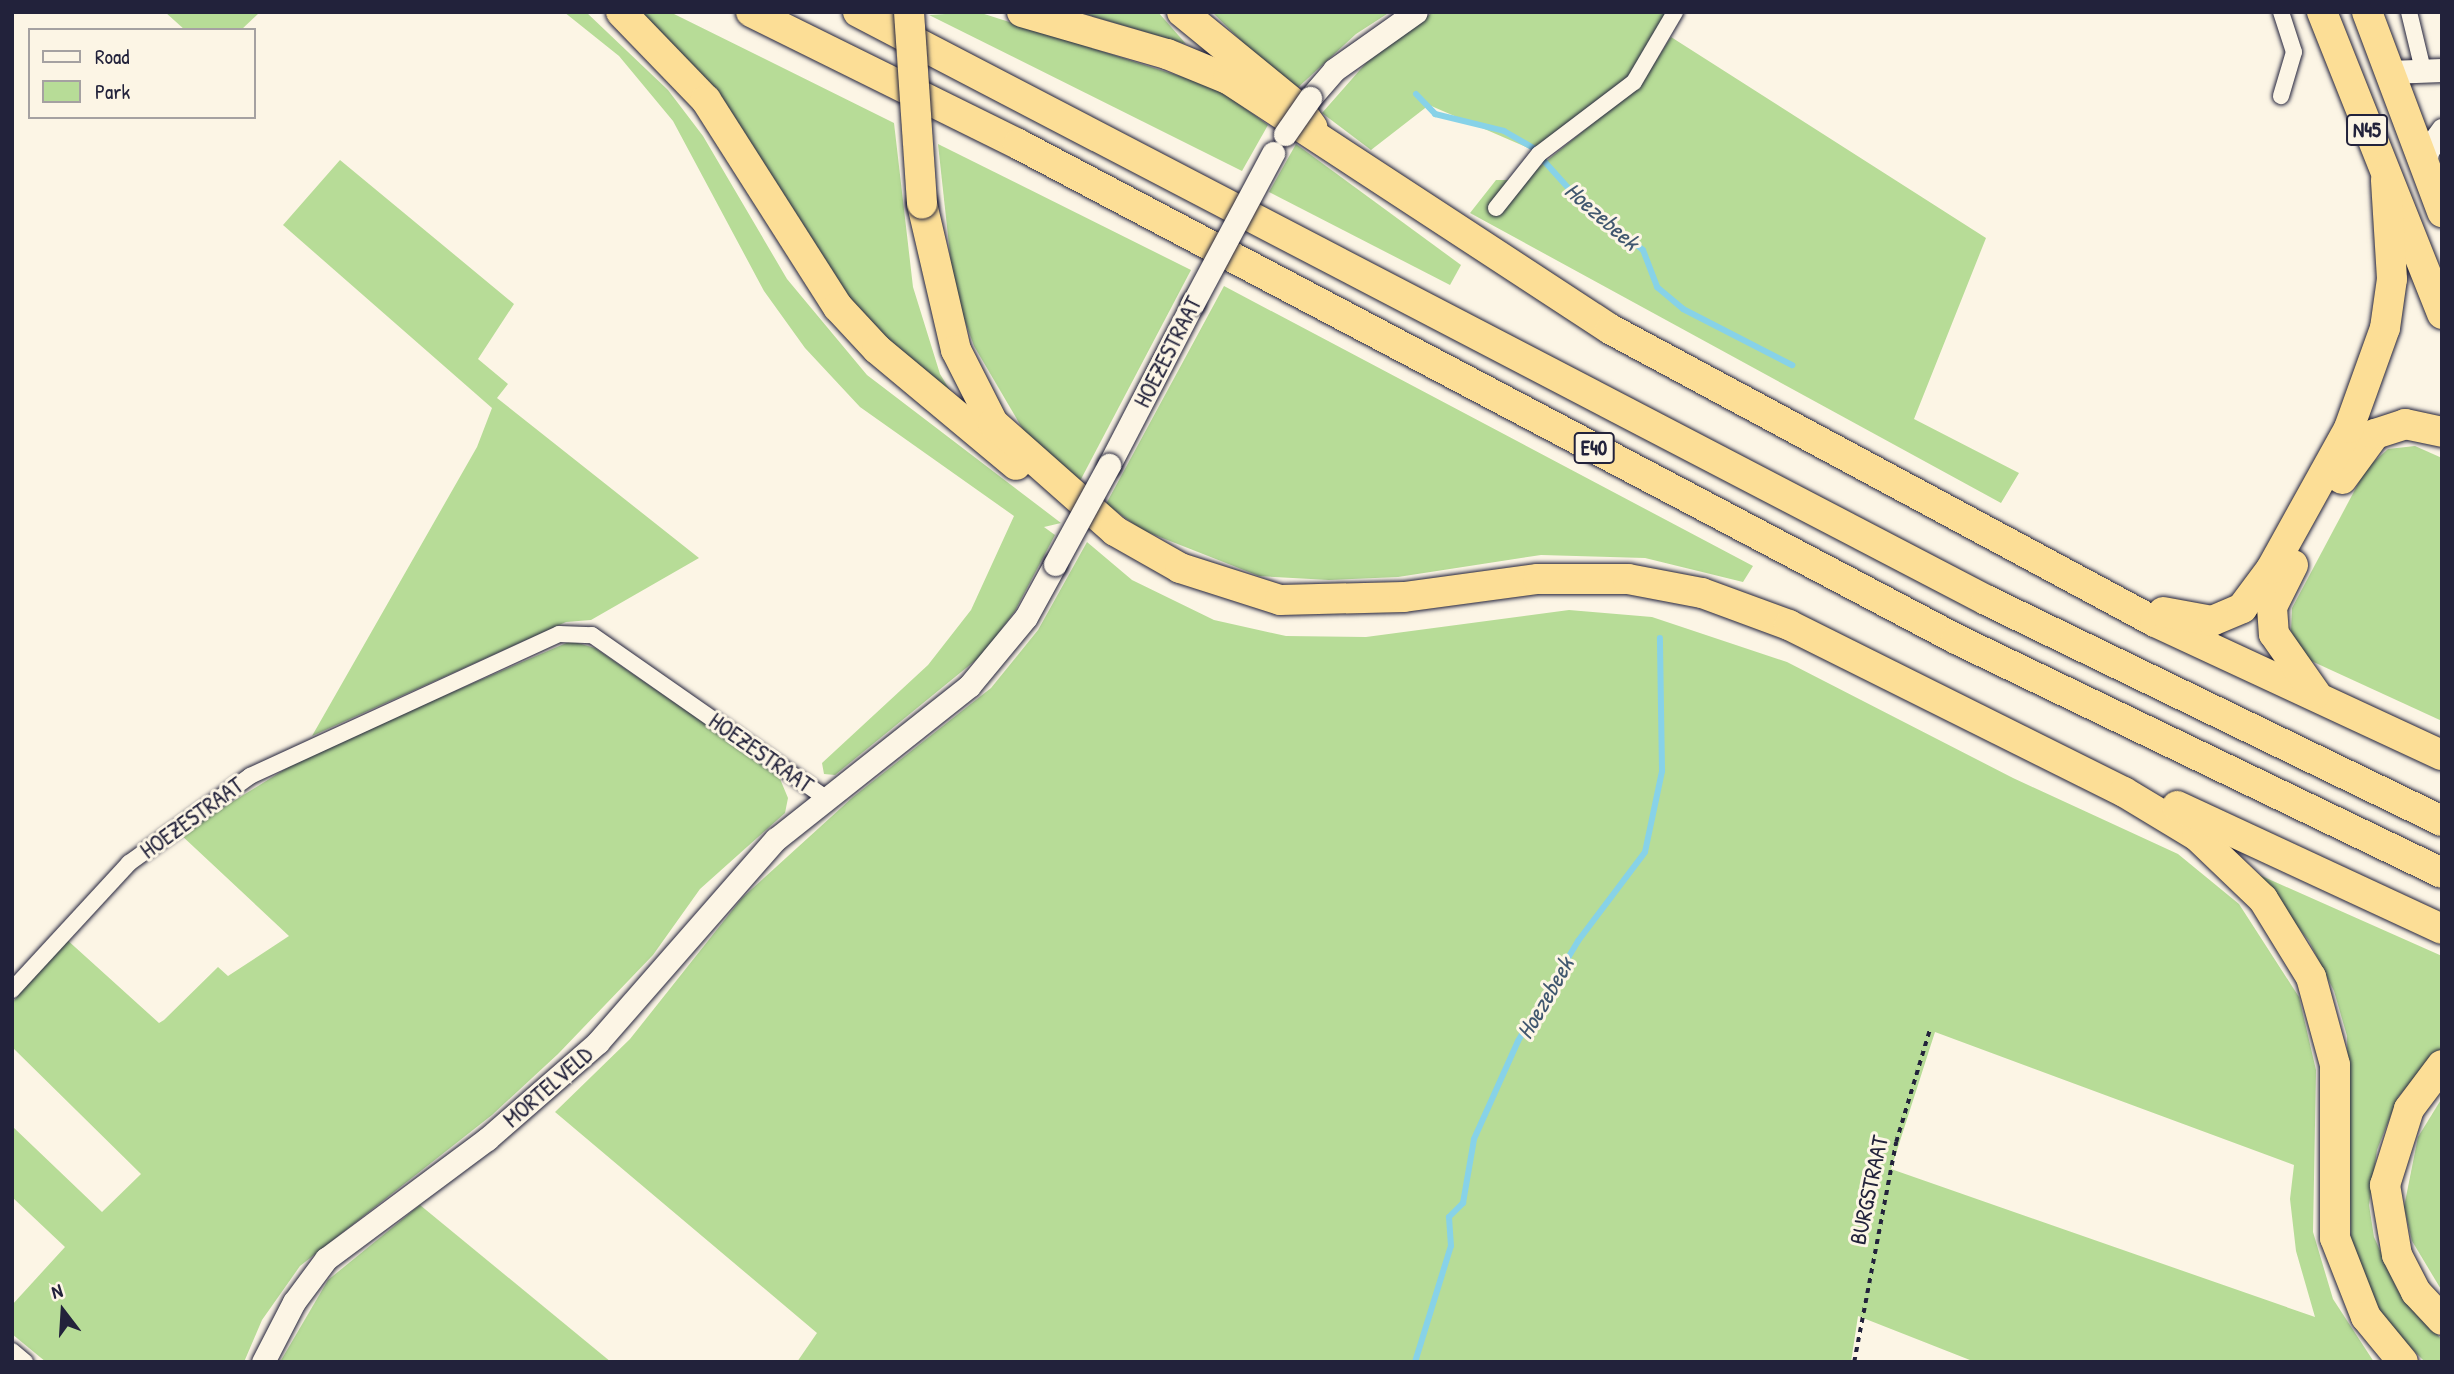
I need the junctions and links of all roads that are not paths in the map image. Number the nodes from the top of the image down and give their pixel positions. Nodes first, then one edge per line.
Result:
1 (621, 12) edge
2 (751, 12) edge
3 (858, 12) edge
4 (909, 12) edge
5 (1022, 12) edge
6 (1182, 12) edge
7 (1416, 12) edge
8 (1675, 12) edge
9 (2281, 12) edge
10 (2322, 12) edge
11 (2367, 12) edge
12 (2409, 12) edge
13 (2432, 70) edge
14 (2389, 72) junction
15 (2281, 96) dead end
16 (2442, 130) edge
17 (1315, 131) junction
18 (2425, 168) junction
19 (2386, 180) junction
20 (1496, 208) dead end
21 (2442, 212) edge
22 (2442, 314) edge
23 (2442, 432) edge
24 (1063, 489) junction
25 (2136, 608) junction
26 (2320, 704) junction
27 (2442, 755) edge
28 (2124, 792) junction
29 (826, 798) junction
30 (2442, 821) edge
31 (2442, 873) edge
32 (2442, 929) edge
33 (12, 990) edge
34 (2442, 1065) edge
35 (2442, 1320) edge
36 (12, 1351) edge
37 (25, 1362) edge
38 (263, 1362) edge
39 (2403, 1362) edge

1 - 24 highway
2 - 31 highway, E40
3 - 30 highway, E40
4 - 24 highway, bridge
5 - 17 highway
6 - 17 highway
7 - 29 street, HOEZESTRAAT, bridge
8 - 20 street
9 - 15 street
10 - 19 highway, N45
11 - 14 highway, N45
12 - 13 street
13 - 14 street
14 - 18 highway, N45
16 - 18 street
17 - 25 highway
18 - 21 highway, N45
19 - 22 highway, N45
19 - 25 highway
23 - 26 highway
24 - 28 highway
25 - 26 highway
26 - 27 highway
28 - 32 highway
28 - 39 highway
29 - 33 street, HOEZESTRAAT
29 - 38 street, MORTELVELD
34 - 35 highway
36 - 37 street

